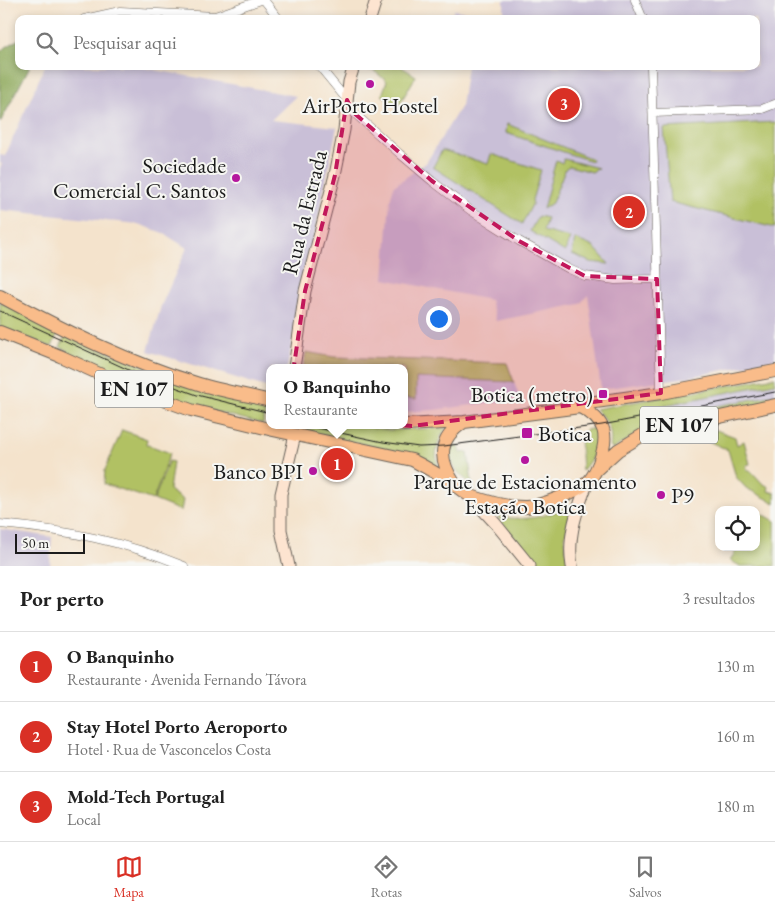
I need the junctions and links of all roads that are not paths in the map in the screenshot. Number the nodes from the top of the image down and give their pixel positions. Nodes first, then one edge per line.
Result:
1 (262, 0) edge
2 (376, 0) edge
3 (636, 0) edge
4 (102, 15) edge
5 (196, 15) edge
6 (218, 15) edge
7 (275, 15) edge
8 (371, 15) edge
9 (641, 15) edge
10 (322, 70) edge
11 (353, 70) edge
12 (651, 70) edge
13 (347, 100) junction
14 (775, 104) edge
15 (652, 112) junction
16 (657, 279) junction
17 (0, 296) edge
18 (0, 332) edge
19 (295, 364) edge
20 (775, 371) edge
21 (661, 393) junction
22 (266, 401) edge
23 (775, 405) edge
24 (580, 407) junction
25 (464, 422) junction
26 (408, 425) edge
27 (266, 428) edge
28 (270, 429) edge
29 (295, 435) junction
30 (596, 471) junction
31 (588, 482) junction
32 (454, 485) junction
33 (469, 495) junction
34 (0, 524) edge
35 (184, 566) edge
36 (288, 566) edge
37 (530, 566) edge
38 (572, 566) edge

1 - 6 street
1 - 7 street
2 - 8 street
3 - 9 street
4 - 5 street
10 - 13 street
11 - 13 street, Rua da Estrada
12 - 15 street
13 - 16 street
13 - 19 street, Rua da Estrada
14 - 15 street
15 - 16 street
16 - 21 street
17 - 22 main road, EN 107
18 - 27 main road, EN 107
20 - 21 main road, EN 107
21 - 24 main road, EN 107
23 - 30 main road, EN 107
24 - 25 main road, EN 107
24 - 30 main road
25 - 26 main road, EN 107
25 - 32 main road
28 - 29 main road, EN 107
29 - 32 main road
29 - 36 street
30 - 31 main road
31 - 33 main road
31 - 38 street
32 - 33 main road
33 - 37 street
34 - 35 street

